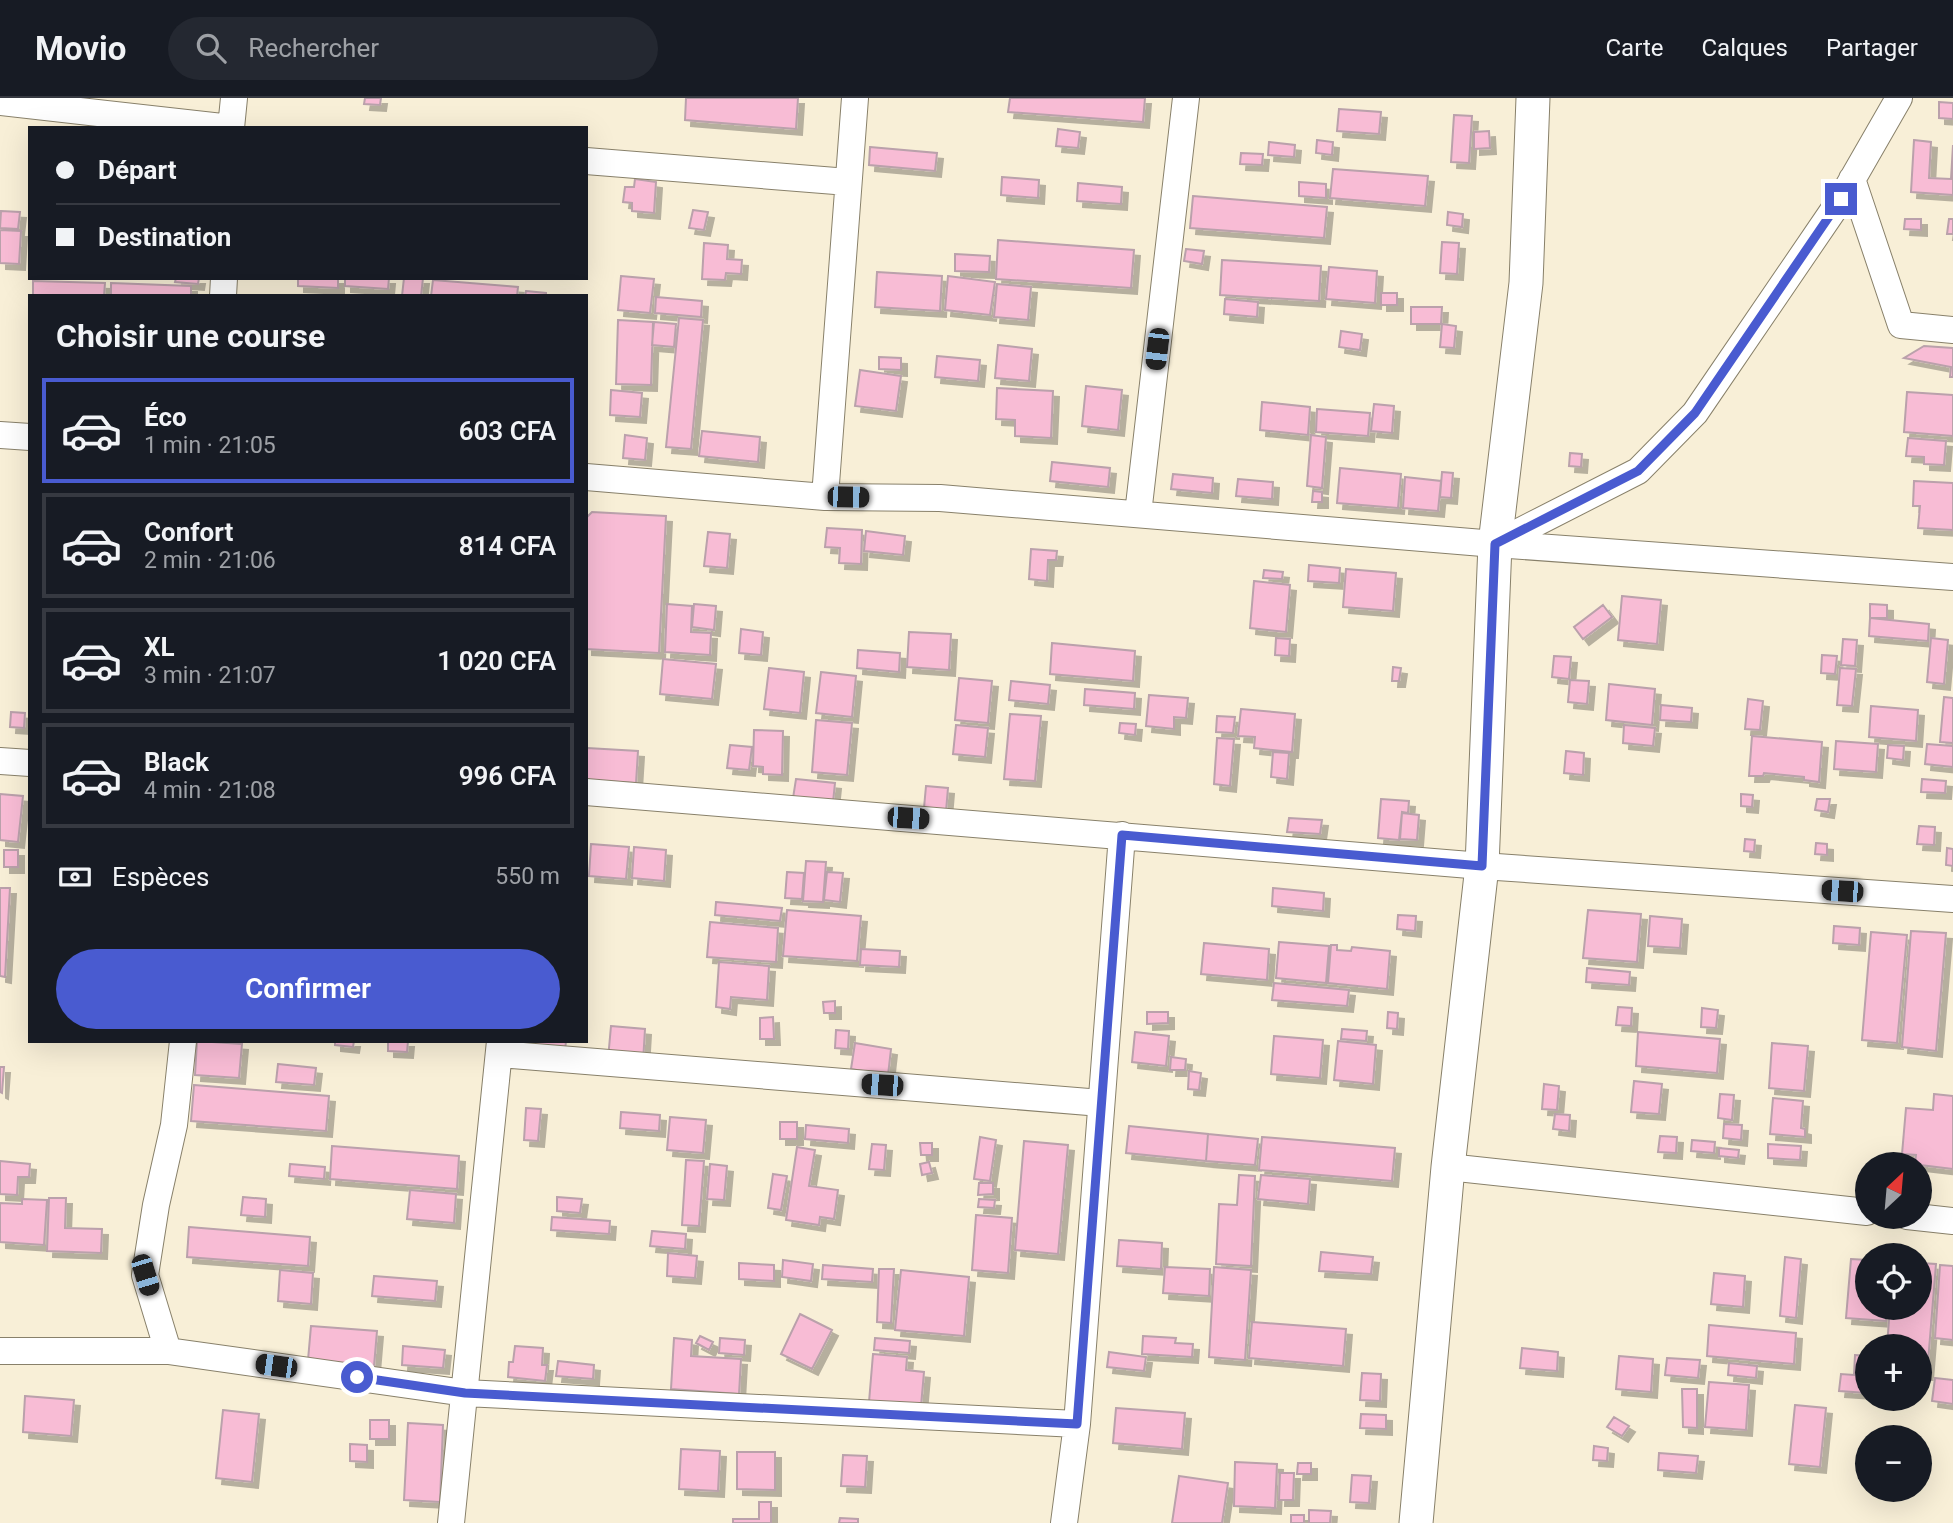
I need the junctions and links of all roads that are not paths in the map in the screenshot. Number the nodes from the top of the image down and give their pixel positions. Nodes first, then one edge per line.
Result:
1 (234, 98) edge
2 (855, 98) edge
3 (1186, 98) edge
4 (1533, 98) edge
5 (1899, 98) edge
6 (0, 102) edge
7 (126, 122) edge
8 (196, 126) edge
9 (231, 126) edge
10 (588, 161) edge
11 (1853, 179) junction
12 (848, 182) junction
13 (1953, 330) edge
14 (0, 435) edge
15 (28, 436) edge
16 (588, 477) edge
17 (825, 497) junction
18 (1138, 514) junction
19 (1495, 544) junction
20 (1953, 577) edge
21 (0, 761) edge
22 (28, 763) edge
23 (588, 792) edge
24 (1122, 835) junction
25 (1482, 866) junction
26 (1953, 899) edge
27 (183, 1043) edge
28 (500, 1048) edge
29 (1101, 1103) junction
30 (1448, 1167) junction
31 (1855, 1211) edge
32 (1932, 1219) edge
33 (1953, 1221) edge
34 (0, 1351) edge
35 (168, 1351) junction
36 (465, 1393) junction
37 (1077, 1424) junction
38 (451, 1523) edge
39 (1064, 1523) edge
40 (1416, 1523) edge

1 - 9 street
2 - 12 street
3 - 18 street
4 - 19 street
5 - 11 street
6 - 7 street
7 - 8 street
10 - 12 street
11 - 13 street
11 - 19 street
12 - 17 street
14 - 15 street
16 - 17 street
17 - 18 street
18 - 19 street
19 - 20 street
19 - 25 street
21 - 22 street
23 - 24 street
24 - 25 street
24 - 29 street
25 - 26 street
25 - 30 street
27 - 35 street
28 - 29 street
28 - 36 street
29 - 37 street
30 - 31 street
30 - 40 street
32 - 33 street
34 - 35 street
35 - 36 street
36 - 37 street
36 - 38 street
37 - 39 street

